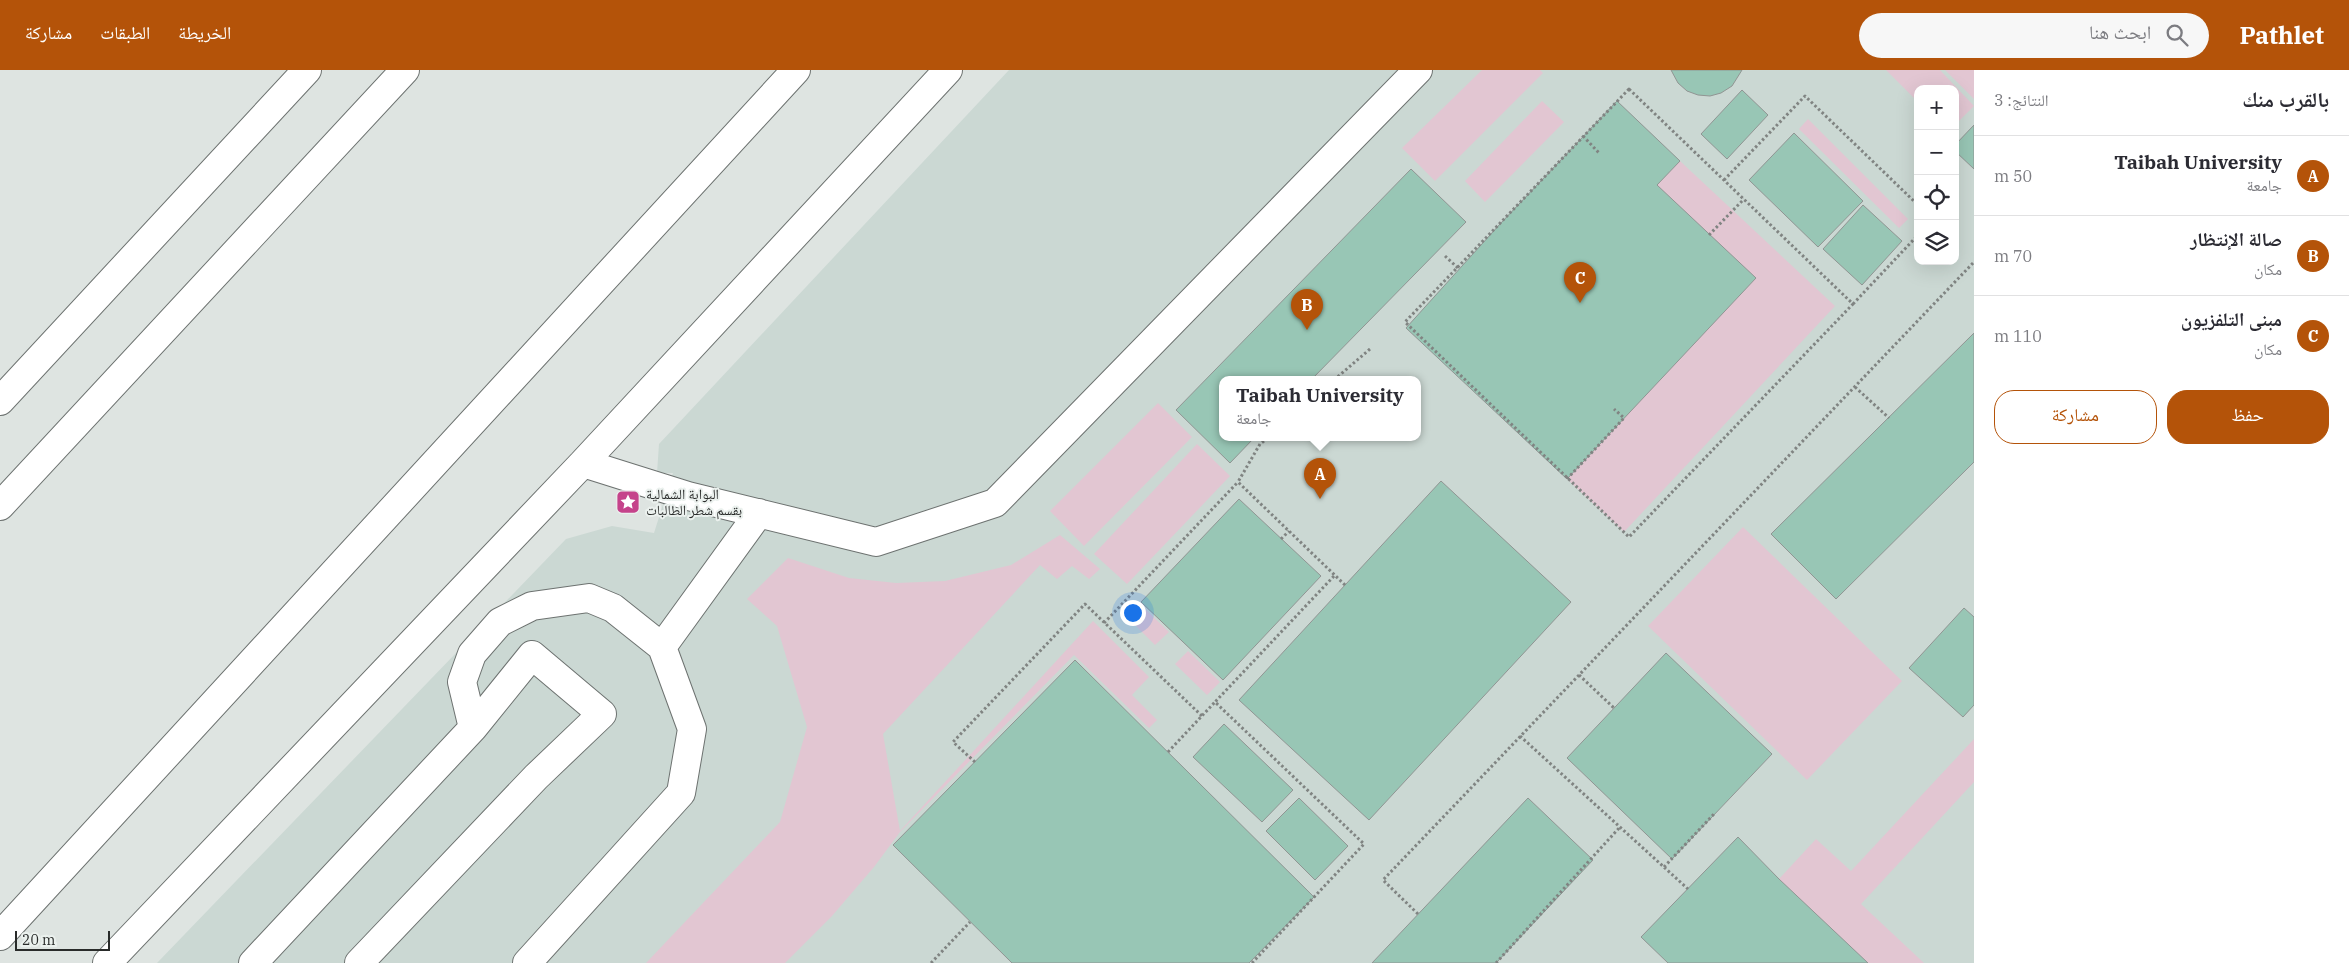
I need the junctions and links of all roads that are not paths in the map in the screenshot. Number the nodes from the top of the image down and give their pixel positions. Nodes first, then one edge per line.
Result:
1 (307, 70) edge
2 (405, 70) edge
3 (796, 70) edge
4 (948, 70) edge
5 (1418, 70) edge
6 (0, 401) edge
7 (583, 463) junction
8 (0, 506) edge
9 (759, 513) junction
10 (662, 648) junction
11 (473, 728) junction
12 (0, 936) edge
13 (107, 963) edge
14 (253, 963) edge
15 (359, 963) edge
16 (527, 963) edge

1 - 6 street
2 - 8 street
3 - 12 street
4 - 7 street
5 - 9 street
7 - 9 street
7 - 13 street
9 - 10 street
10 - 11 street
10 - 16 street
11 - 14 street
11 - 15 street

